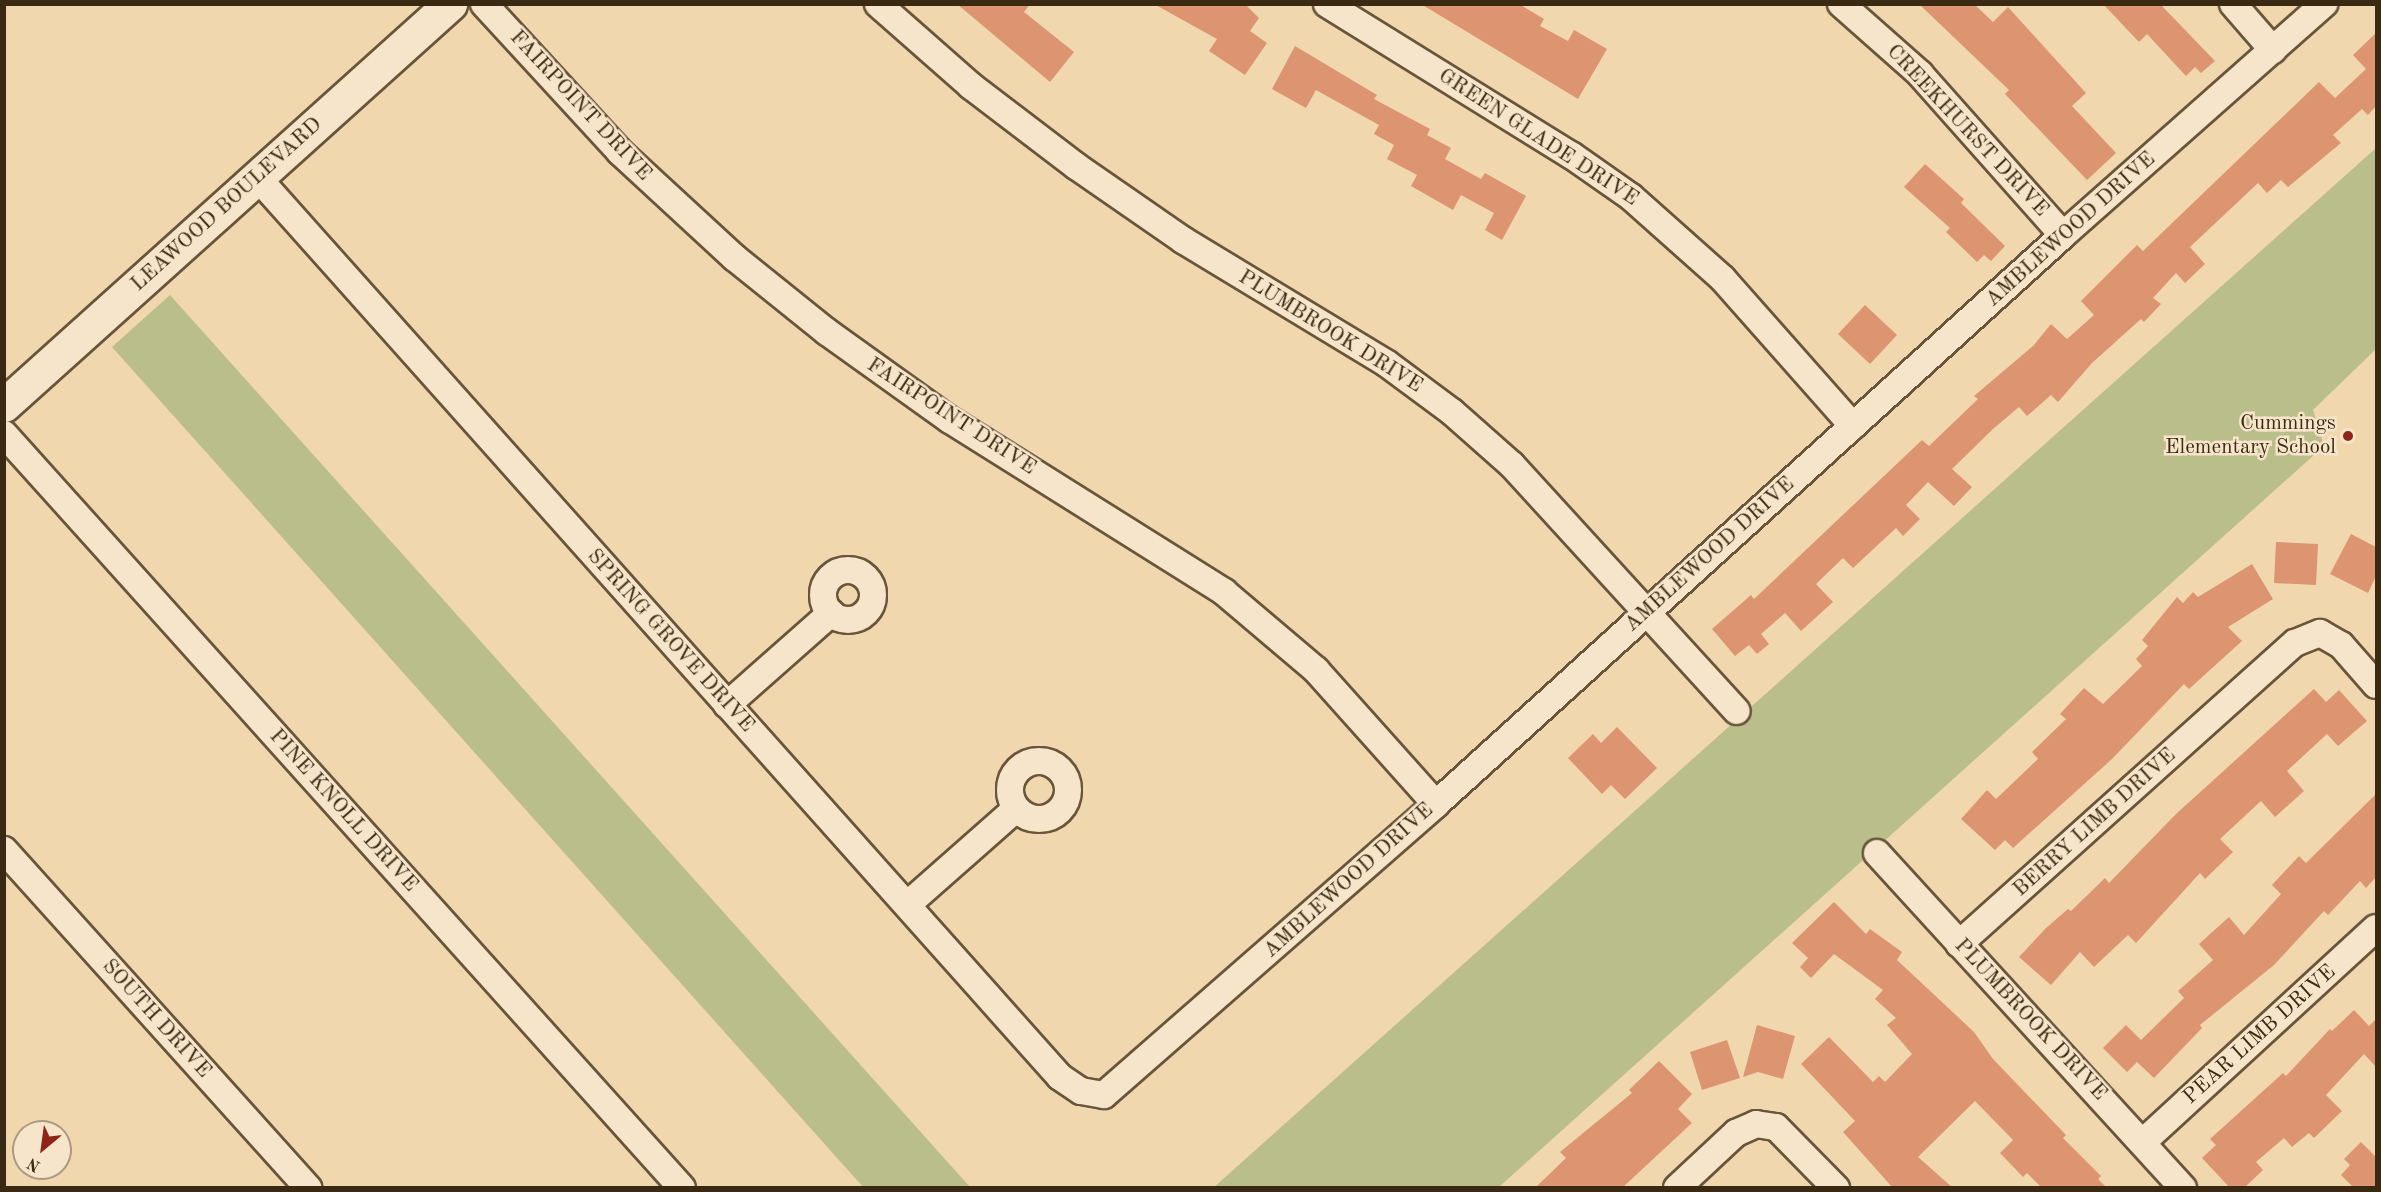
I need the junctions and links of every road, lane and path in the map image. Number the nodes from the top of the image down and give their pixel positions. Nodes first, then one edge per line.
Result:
1 (450, 4) edge
2 (484, 4) edge
3 (878, 4) edge
4 (1328, 4) edge
5 (1841, 4) edge
6 (2232, 4) edge
7 (2324, 4) edge
8 (2273, 50) junction
9 (258, 177) junction
10 (2063, 235) junction
11 (4, 405) edge
12 (1853, 426) junction
13 (4, 434) edge
14 (831, 613) dead end
15 (1646, 613) junction
16 (2376, 685) edge
17 (727, 705) junction
18 (1737, 711) dead end
19 (1436, 804) junction
20 (1016, 809) dead end
21 (4, 850) edge
22 (1877, 853) dead end
23 (906, 905) junction
24 (2376, 928) edge
25 (1959, 944) junction
26 (1091, 1093) joint
27 (2143, 1142) junction
28 (308, 1188) edge
29 (682, 1188) edge
30 (1677, 1188) edge
31 (1836, 1188) edge
32 (2183, 1188) edge

1 - 9 street, LEAWOOD BOULEVARD
2 - 19 street, FAIRPOINT DRIVE
3 - 15 street, PLUMBROOK DRIVE
4 - 12 street, GREEN GLADE DRIVE
5 - 10 street, CREEKHURST DRIVE
6 - 8 street
7 - 8 street, AMBLEWOOD DRIVE
8 - 10 street, AMBLEWOOD DRIVE
9 - 11 street, LEAWOOD BOULEVARD
9 - 17 street, SPRING GROVE DRIVE
10 - 12 street, AMBLEWOOD DRIVE
12 - 15 street, AMBLEWOOD DRIVE
13 - 29 street, PINE KNOLL DRIVE
14 - 17 street
15 - 18 street, PLUMBROOK DRIVE
15 - 19 street, AMBLEWOOD DRIVE
16 - 25 street, BERRY LIMB DRIVE
17 - 23 street, SPRING GROVE DRIVE
19 - 26 street, AMBLEWOOD DRIVE
20 - 23 street
21 - 28 street, SOUTH DRIVE
22 - 25 street, PLUMBROOK DRIVE
23 - 26 street, SPRING GROVE DRIVE
24 - 27 street, PEAR LIMB DRIVE
25 - 27 street, PLUMBROOK DRIVE
27 - 32 street, PLUMBROOK DRIVE
30 - 31 street

